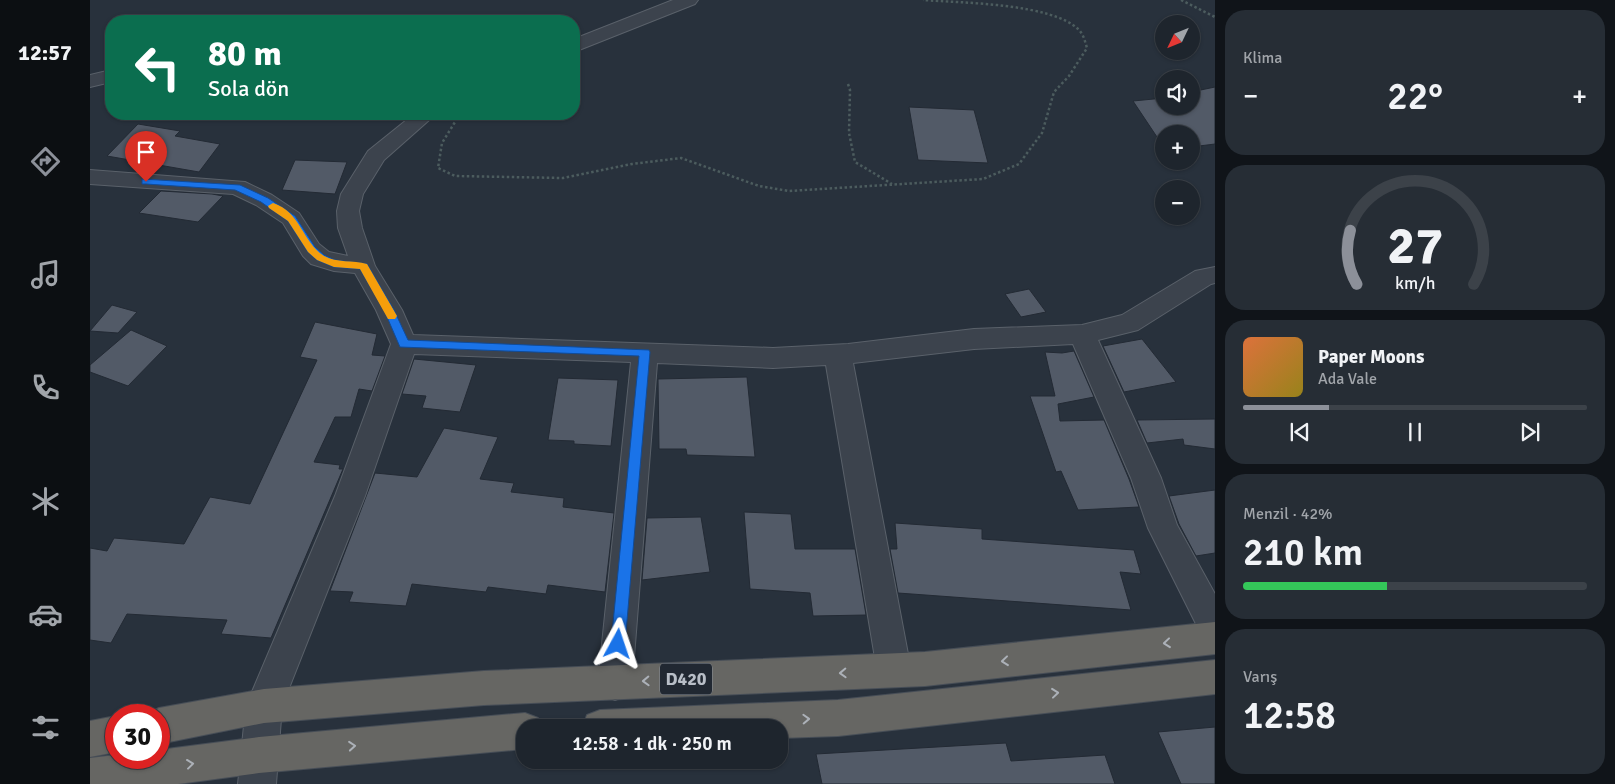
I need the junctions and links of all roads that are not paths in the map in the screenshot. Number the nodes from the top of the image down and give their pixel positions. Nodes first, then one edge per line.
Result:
1 (689, 0) edge
2 (580, 44) edge
3 (105, 77) edge
4 (90, 81) edge
5 (419, 120) edge
6 (90, 177) edge
7 (363, 266) junction
8 (1215, 275) edge
9 (1082, 334) junction
10 (404, 344) junction
11 (645, 352) junction
12 (838, 355) junction
13 (1215, 628) edge
14 (1215, 638) edge
15 (894, 670) junction
16 (1215, 677) edge
17 (615, 682) junction
18 (264, 706) junction
19 (788, 720) edge
20 (170, 724) edge
21 (516, 732) edge
22 (105, 736) edge
23 (90, 739) edge
24 (258, 769) edge
25 (90, 777) edge

1 - 2 street
3 - 4 street
5 - 7 street
6 - 7 street
7 - 10 street
8 - 9 street
9 - 12 street
9 - 13 street
10 - 11 street
10 - 18 street
11 - 12 street
11 - 17 street
12 - 15 street
14 -> 15 highway, D420
15 -> 17 highway, D420
19 -> 16 highway
17 - 18 highway, D420
18 - 20 highway, D420
18 - 24 street
24 -> 21 highway
22 - 23 highway
25 -> 24 highway

